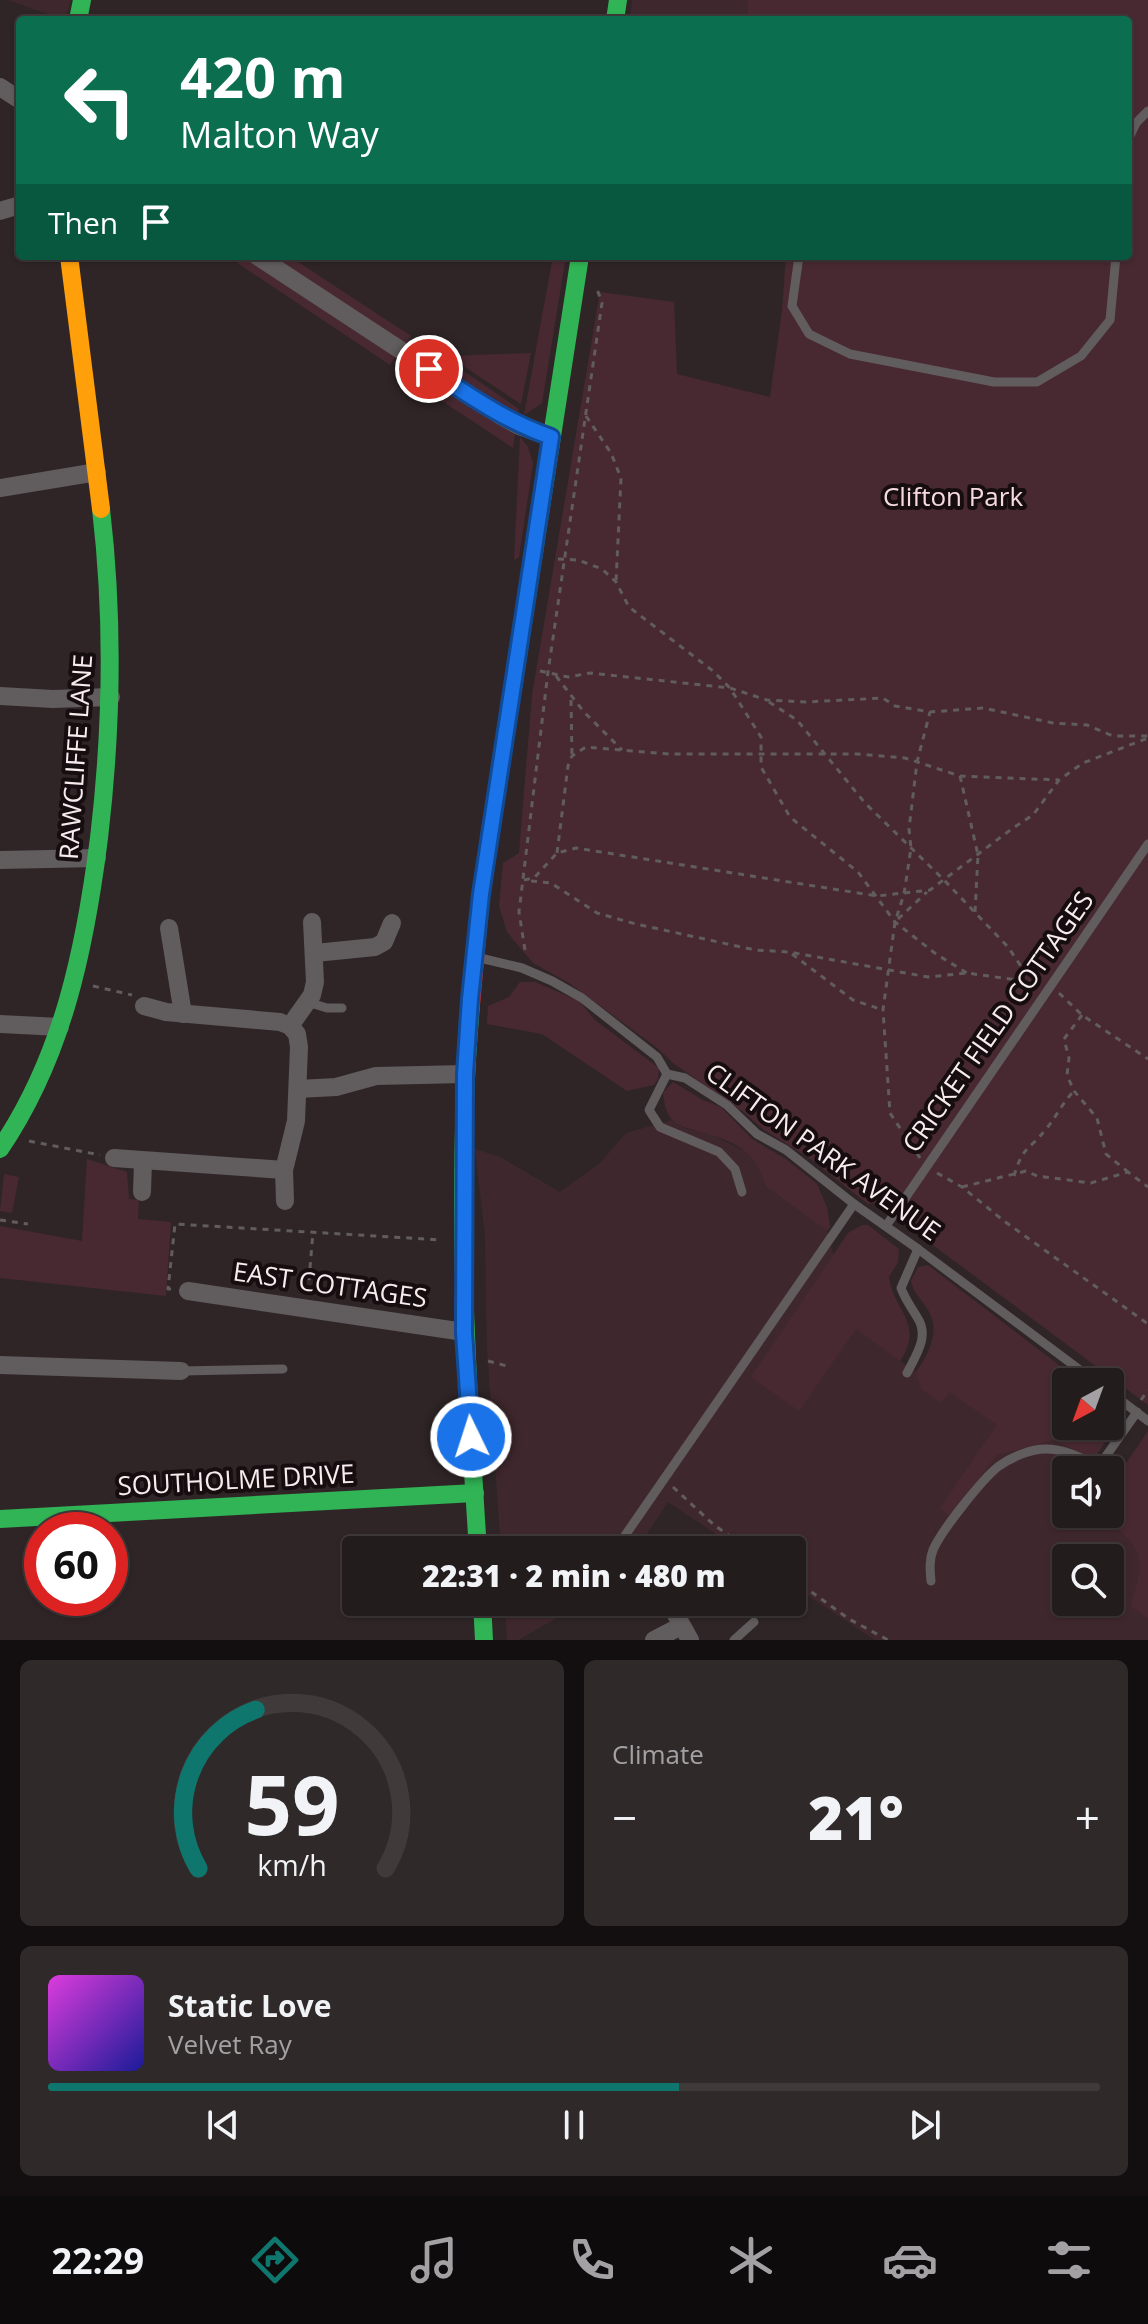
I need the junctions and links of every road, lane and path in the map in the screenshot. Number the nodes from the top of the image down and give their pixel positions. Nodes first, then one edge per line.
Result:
1 (1148, 111) edge
2 (1132, 132) edge
3 (70, 260) edge
4 (263, 260) edge
5 (579, 260) edge
6 (798, 260) edge
7 (1116, 260) edge
8 (586, 416) junction
9 (551, 437) junction
10 (97, 472) junction
11 (0, 488) edge
12 (565, 559) junction
13 (534, 562) junction
14 (616, 582) junction
15 (517, 667) junction
16 (548, 672) junction
17 (556, 676) junction
18 (730, 688) junction
19 (0, 696) edge
20 (111, 697) junction
21 (571, 697) junction
22 (767, 700) junction
23 (930, 712) junction
24 (1148, 737) edge
25 (622, 750) junction
26 (762, 755) junction
27 (825, 755) junction
28 (572, 756) junction
29 (917, 762) junction
30 (960, 776) junction
31 (1059, 780) junction
32 (1148, 844) edge
33 (911, 848) junction
34 (557, 853) junction
35 (978, 855) junction
36 (97, 858) junction
37 (0, 860) edge
38 (524, 880) junction
39 (944, 880) junction
40 (930, 890) junction
41 (904, 894) junction
42 (877, 896) junction
43 (975, 912) junction
44 (312, 922) dead end
45 (895, 922) junction
46 (392, 923) dead end
47 (169, 928) dead end
48 (525, 950) dead end
49 (789, 952) junction
50 (315, 953) junction
51 (474, 956) junction
52 (890, 968) junction
53 (967, 973) junction
54 (75, 980) junction
55 (1031, 981) junction
56 (1051, 985) junction
57 (307, 1002) junction
58 (144, 1006) joint
59 (342, 1008) dead end
60 (883, 1010) junction
61 (183, 1014) junction
62 (1082, 1015) junction
63 (0, 1024) edge
64 (290, 1026) junction
65 (60, 1027) junction
66 (1148, 1059) edge
67 (465, 1074) junction
68 (667, 1074) junction
69 (298, 1089) junction
70 (1074, 1091) junction
71 (5, 1143) edge
72 (114, 1158) joint
73 (143, 1161) junction
74 (925, 1167) junction
75 (284, 1170) junction
76 (1128, 1172) junction
77 (1014, 1176) junction
78 (962, 1187) junction
79 (1148, 1187) edge
80 (142, 1192) dead end
81 (742, 1192) dead end
82 (285, 1201) dead end
83 (854, 1204) junction
84 (0, 1220) edge
85 (28, 1224) dead end
86 (886, 1226) junction
87 (313, 1232) junction
88 (466, 1242) junction
89 (918, 1249) junction
90 (188, 1291) joint
91 (306, 1308) junction
92 (1148, 1324) edge
93 (464, 1332) junction
94 (0, 1365) edge
95 (1077, 1368) edge
96 (283, 1369) dead end
97 (181, 1371) joint
98 (907, 1373) dead end
99 (1124, 1402) edge
100 (1137, 1412) junction
101 (1148, 1421) edge
102 (664, 1479) junction
103 (475, 1493) junction
104 (0, 1519) edge
105 (477, 1536) edge
106 (625, 1536) edge
107 (730, 1536) edge
108 (931, 1581) dead end
109 (806, 1588) edge
110 (483, 1616) edge
111 (754, 1622) dead end
112 (686, 1633) edge
113 (484, 1640) edge
114 (654, 1640) edge
115 (734, 1640) edge
116 (888, 1640) edge

1 - 2 lane
3 - 10 street, RAWCLIFFE LANE
4 - 9 street
5 - 8 path
5 - 9 street
6 - 7 lane
8 - 12 path
8 - 14 path
9 - 13 street
10 - 11 street
10 - 20 street, RAWCLIFFE LANE
12 - 13 path
12 - 14 path
12 - 16 path
13 - 15 street
14 - 18 path
15 - 16 path
15 - 51 street
16 - 17 path
16 - 38 path
17 - 18 path
17 - 21 path
18 - 22 path
18 - 26 path
19 - 20 street
20 - 36 street, RAWCLIFFE LANE
21 - 25 path
21 - 28 path
22 - 23 path
22 - 27 path
23 - 24 path
23 - 29 path
24 - 31 path
25 - 26 path
25 - 28 path
26 - 27 path
26 - 42 path
27 - 29 path
27 - 33 path
28 - 34 path
29 - 30 path
29 - 33 path
30 - 31 path
30 - 35 path
31 - 35 path
32 - 56 lane, CRICKET FIELD COTTAGES
33 - 39 path
33 - 41 path
34 - 38 path
34 - 42 path
35 - 39 path
35 - 43 path
36 - 37 street
36 - 54 street, RAWCLIFFE LANE
38 - 48 path
38 - 49 path
39 - 40 path
39 - 43 path
40 - 41 path
40 - 45 path
41 - 42 path
41 - 45 path
42 - 45 path
43 - 55 path
44 - 50 street
45 - 52 path
45 - 53 path
46 - 50 street
47 - 61 street
49 - 52 path
49 - 60 path
50 - 57 street
51 - 67 street
51 - 68 lane, CLIFTON PARK AVENUE
52 - 53 path
52 - 60 path
53 - 55 path
54 - 58 path
54 - 65 street, RAWCLIFFE LANE
55 - 56 path
56 - 62 path
56 - 74 lane, CRICKET FIELD COTTAGES
57 - 59 lane
57 - 64 street
58 - 61 street
60 - 74 path
61 - 64 street
62 - 66 path
62 - 70 path
63 - 65 street
64 - 69 street
65 - 71 street, RAWCLIFFE LANE
67 - 69 street
67 - 88 street
68 - 81 lane
68 - 83 lane, CLIFTON PARK AVENUE
69 - 75 street
70 - 76 path
70 - 77 path
71 - 72 path
72 - 73 street
73 - 75 street
73 - 80 street
74 - 78 path
74 - 86 lane, CRICKET FIELD COTTAGES
75 - 82 street
76 - 77 path
76 - 79 path
77 - 78 path
78 - 92 path
83 - 86 lane, CLIFTON PARK AVENUE
83 - 102 lane
84 - 85 path
86 - 89 lane, CLIFTON PARK AVENUE
87 - 88 path
87 - 90 path
87 - 91 path
88 - 93 street
89 - 95 lane, CLIFTON PARK AVENUE
89 - 98 lane
90 - 91 street, EAST COTTAGES
91 - 93 street, EAST COTTAGES
93 - 103 street
94 - 97 street
96 - 97 lane
99 - 100 lane
100 - 101 lane
100 - 108 lane
102 - 106 lane
102 - 107 path
103 - 104 street, SOUTHOLME DRIVE
103 - 105 street
109 - 116 path
110 - 113 street
111 - 115 lane
112 - 114 street

